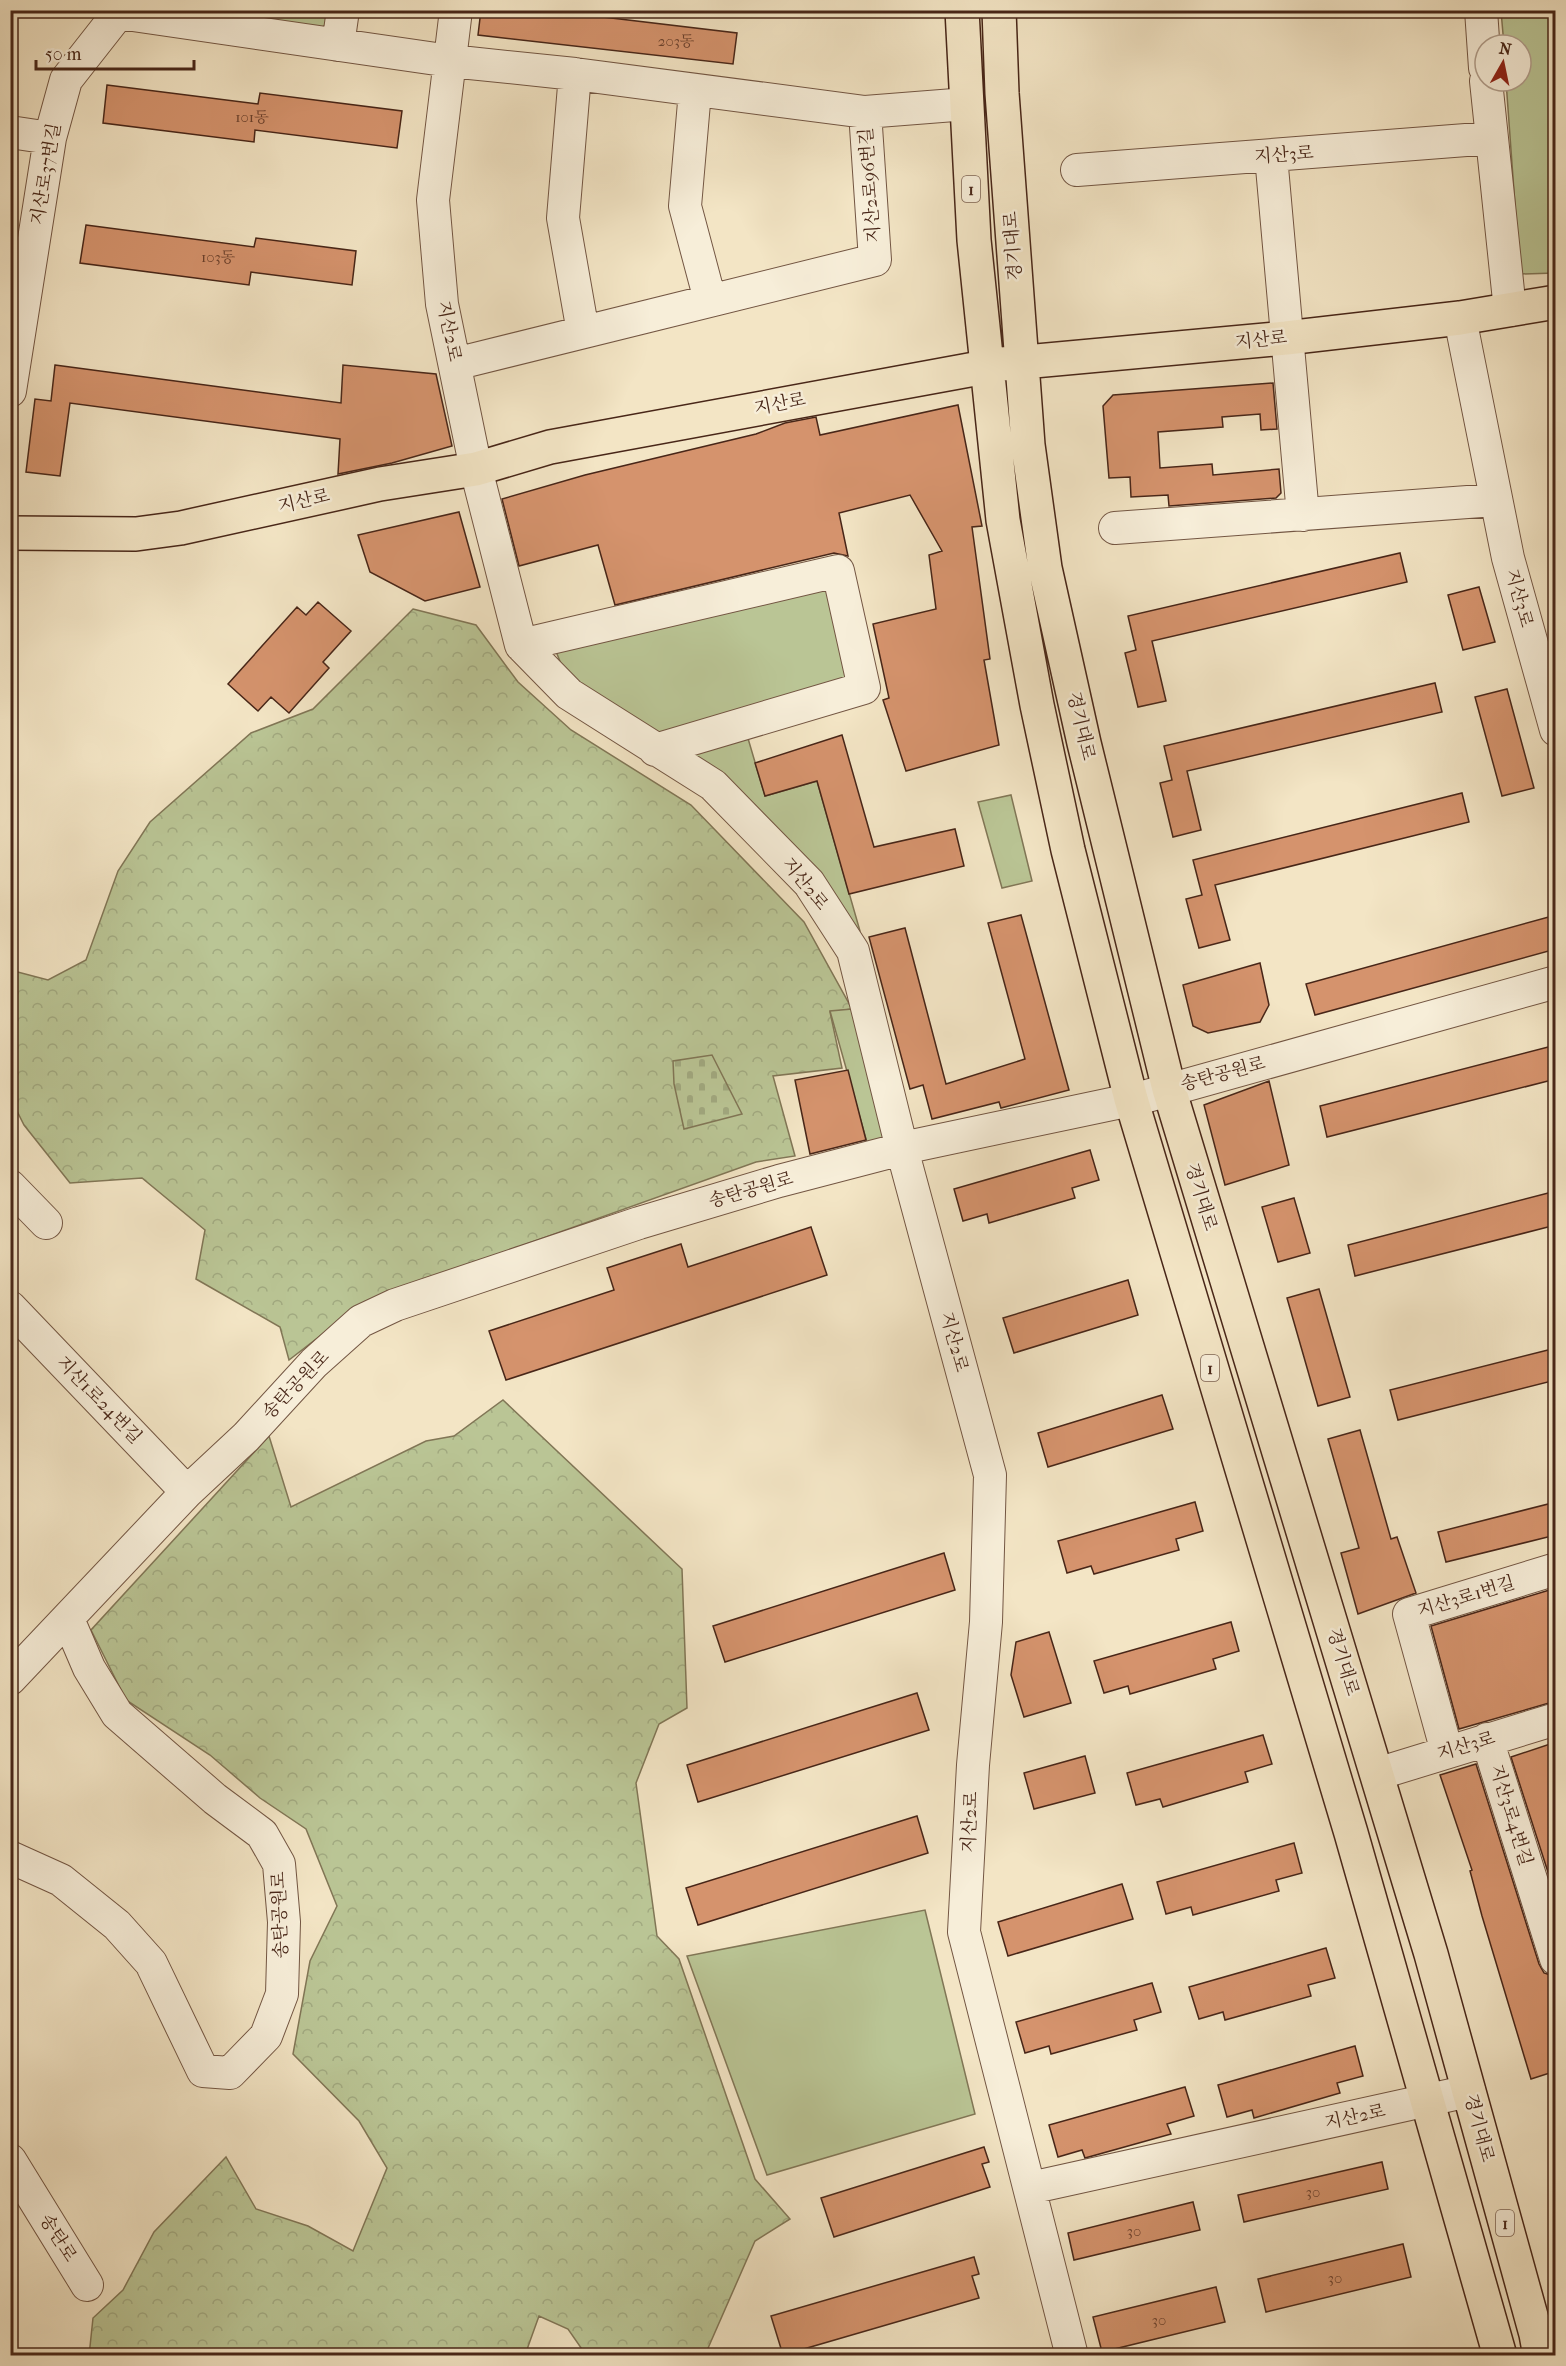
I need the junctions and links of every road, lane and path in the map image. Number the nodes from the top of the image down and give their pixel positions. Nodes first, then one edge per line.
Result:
1 (343, 10) edge
2 (456, 10) edge
3 (962, 10) edge
4 (999, 10) edge
5 (1481, 10) edge
6 (120, 12) edge
7 (1483, 33) edge
8 (338, 45) junction
9 (450, 61) junction
10 (575, 74) junction
11 (695, 91) junction
12 (1487, 93) edge
13 (967, 104) junction
14 (865, 112) junction
15 (10, 132) edge
16 (50, 138) junction
17 (1491, 138) junction
18 (1271, 156) junction
19 (1077, 170) dead end
20 (710, 300) junction
21 (1556, 302) edge
22 (1510, 310) junction
23 (1460, 318) junction
24 (583, 332) junction
25 (1286, 338) junction
26 (1021, 362) junction
27 (455, 364) junction
28 (985, 366) junction
29 (10, 391) edge
30 (476, 469) junction
31 (1495, 500) junction
32 (1303, 515) junction
33 (1115, 528) dead end
34 (10, 533) edge
35 (521, 645) junction
36 (1556, 730) edge
37 (656, 750) junction
38 (1556, 982) edge
39 (1169, 1089) junction
40 (1131, 1100) junction
41 (902, 1149) junction
42 (10, 1186) edge
43 (46, 1223) dead end
44 (10, 1307) edge
45 (187, 1492) junction
46 (1556, 1569) edge
47 (68, 1619) junction
48 (10, 1679) edge
49 (1556, 1719) edge
50 (1487, 1739) junction
51 (1447, 1752) junction
52 (1377, 1774) junction
53 (10, 1857) edge
54 (1556, 1959) edge
55 (1469, 2091) junction
56 (1427, 2101) junction
57 (10, 2160) edge
58 (1030, 2188) junction
59 (87, 2285) dead end
60 (1072, 2355) edge
61 (1500, 2355) edge
62 (1540, 2355) edge

1 - 8 street
2 - 9 street, 지산2로
3 - 13 main road, 경기대로 / 1
4 - 26 main road, 경기대로 / 1
5 - 7 street
6 - 8 street, 지산2로96번길
6 - 16 street, 지산로37번길
8 - 9 street, 지산2로96번길
9 - 10 street, 지산2로96번길
9 - 27 street, 지산2로
10 - 11 street, 지산2로96번길
10 - 24 street
11 - 14 street, 지산2로96번길
11 - 20 street
12 - 17 street
13 - 14 street
13 - 28 main road, 경기대로 / 1
14 - 20 street, 지산2로96번길
15 - 16 street
16 - 29 street, 지산로37번길
17 - 18 street, 지산3로
17 - 22 street
18 - 19 street, 지산3로
18 - 25 street
20 - 24 street, 지산2로96번길
21 - 22 main road, 지산로
22 - 23 main road, 지산로
23 - 25 main road, 지산로
23 - 31 street, 지산3로
24 - 27 street, 지산2로96번길
25 - 26 main road, 지산로
25 - 32 street
26 - 28 main road, 지산로
26 - 39 main road, 경기대로 / 1
27 - 30 street, 지산2로
28 - 30 main road, 지산로
28 - 40 main road, 경기대로 / 1
30 - 34 main road, 지산로
30 - 35 street, 지산2로
31 - 32 street
31 - 36 street, 지산3로
32 - 33 street
35 - 37 street, 지산2로
35 - 37 street
37 - 41 street, 지산2로
38 - 39 street, 송탄공원로
39 - 40 street, 송탄공원로
39 - 52 main road, 경기대로 / 1
40 - 41 street, 송탄공원로
40 - 56 main road, 경기대로 / 1
41 - 45 street, 송탄공원로
41 - 58 street, 지산2로
42 - 43 street
44 - 45 street, 지산1로24번길
45 - 47 street, 송탄공원로
46 - 51 street, 지산3로1번길
47 - 48 street, 송탄공원로
47 - 53 street, 송탄공원로
49 - 50 street, 지산3로
50 - 51 street, 지산3로
50 - 54 street, 지산3로4번길
51 - 52 street, 지산3로
52 - 55 main road, 경기대로 / 1
55 - 56 street, 지산2로
55 - 62 main road, 경기대로 / 1
56 - 58 street, 지산2로
56 - 61 main road, 경기대로 / 1
57 - 59 street, 송탄로
58 - 60 street, 지산2로

